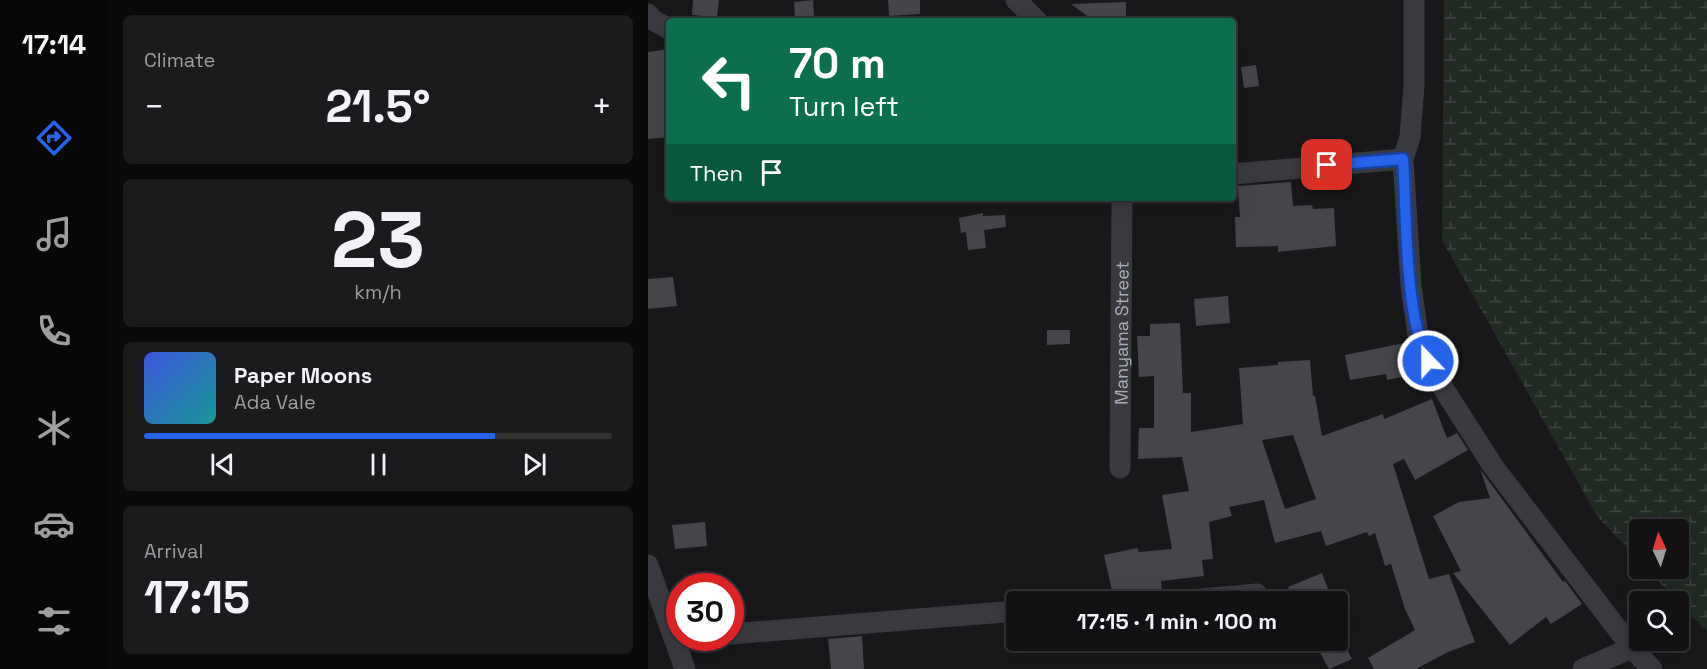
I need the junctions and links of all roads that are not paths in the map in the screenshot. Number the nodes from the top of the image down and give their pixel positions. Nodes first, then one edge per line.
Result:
1 (1017, 0) edge
2 (1414, 0) edge
3 (648, 14) edge
4 (1034, 18) edge
5 (666, 27) edge
6 (1403, 159) junction
7 (1236, 174) edge
8 (1123, 201) edge
9 (1120, 468) dead end
10 (648, 565) edge
11 (1006, 612) edge
12 (666, 613) edge
13 (744, 633) edge
14 (1629, 644) edge
15 (1629, 649) edge
16 (679, 651) edge
17 (1635, 651) edge
18 (685, 669) edge
19 (1583, 669) edge
20 (1652, 669) edge

1 - 4 street
2 - 6 street
3 - 5 street
6 - 7 street
6 - 14 street
8 - 9 street, Manyama Street
10 - 12 street
11 - 13 street
15 - 19 street
16 - 18 street
17 - 20 street

